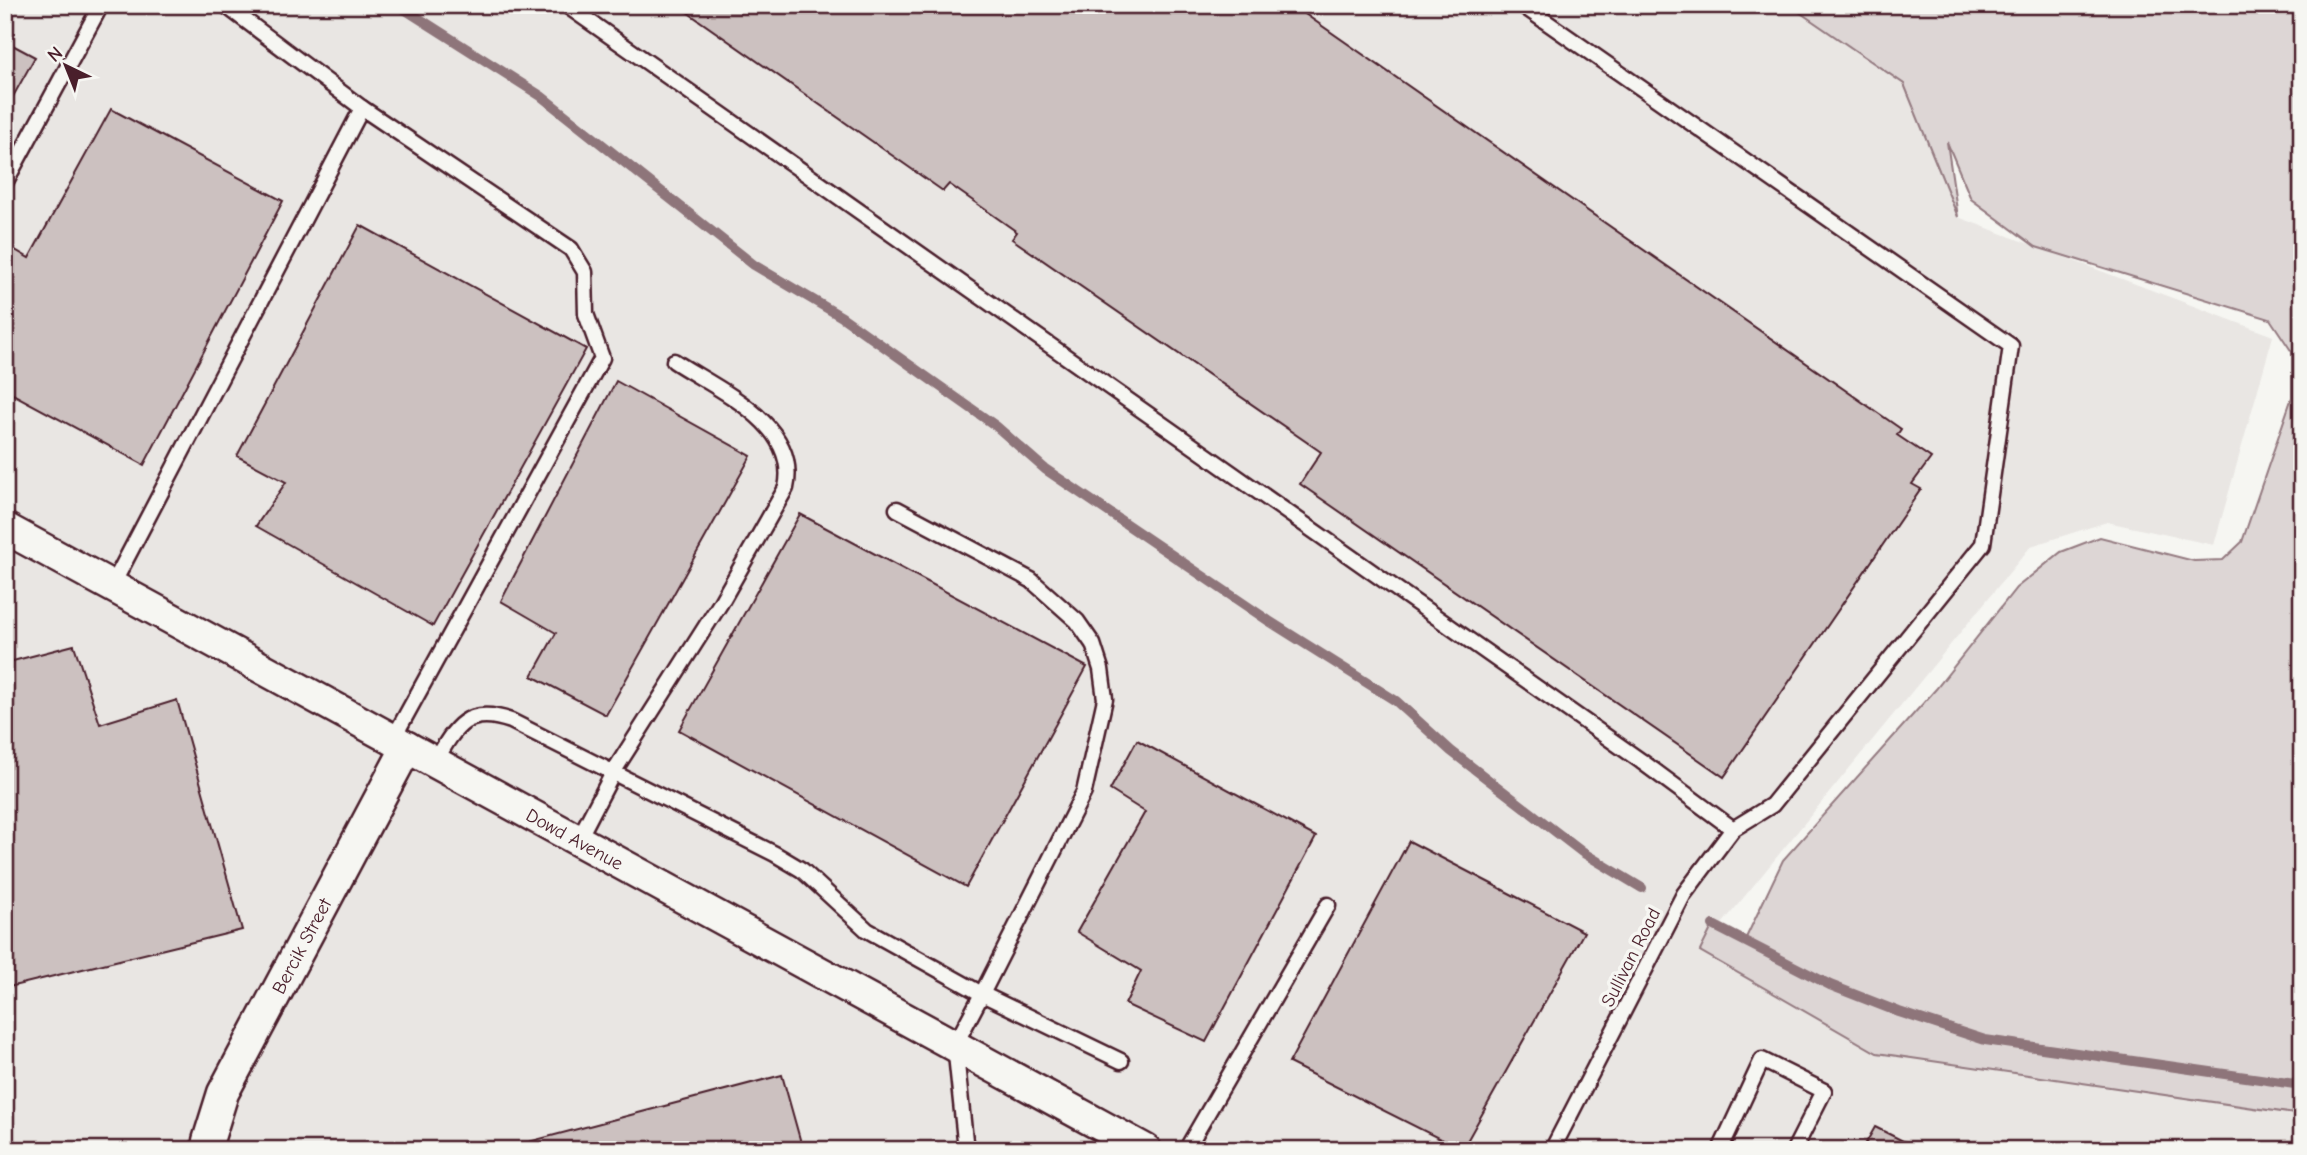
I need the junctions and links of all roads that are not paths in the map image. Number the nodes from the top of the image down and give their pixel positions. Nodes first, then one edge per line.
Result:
1 (102, 5) edge
2 (225, 5) edge
3 (566, 5) edge
4 (1522, 5) edge
5 (362, 108) junction
6 (5, 183) edge
7 (674, 361) dead end
8 (897, 509) dead end
9 (5, 528) edge
10 (112, 586) junction
11 (400, 743) junction
12 (435, 762) junction
13 (614, 771) junction
14 (1733, 829) junction
15 (578, 840) junction
16 (1328, 905) dead end
17 (982, 994) junction
18 (955, 1045) junction
19 (1121, 1061) dead end
20 (209, 1150) edge
21 (966, 1150) edge
22 (1146, 1150) edge
23 (1186, 1150) edge
24 (1552, 1150) edge
25 (1720, 1150) edge
26 (1794, 1150) edge

1 - 6 lane
2 - 5 lane
3 - 14 lane
4 - 14 lane, Sullivan Road
5 - 10 lane
5 - 11 lane
7 - 13 lane
8 - 17 lane
9 - 10 street, Dowd Avenue
10 - 11 street, Dowd Avenue
11 - 12 street, Dowd Avenue
11 - 20 street, Bercik Street
12 - 13 lane
12 - 15 street, Dowd Avenue
13 - 15 lane
13 - 17 lane
14 - 24 lane, Sullivan Road
15 - 18 street, Dowd Avenue
16 - 23 lane
17 - 18 lane
17 - 19 lane
18 - 21 lane
18 - 22 street, Dowd Avenue
25 - 26 lane

